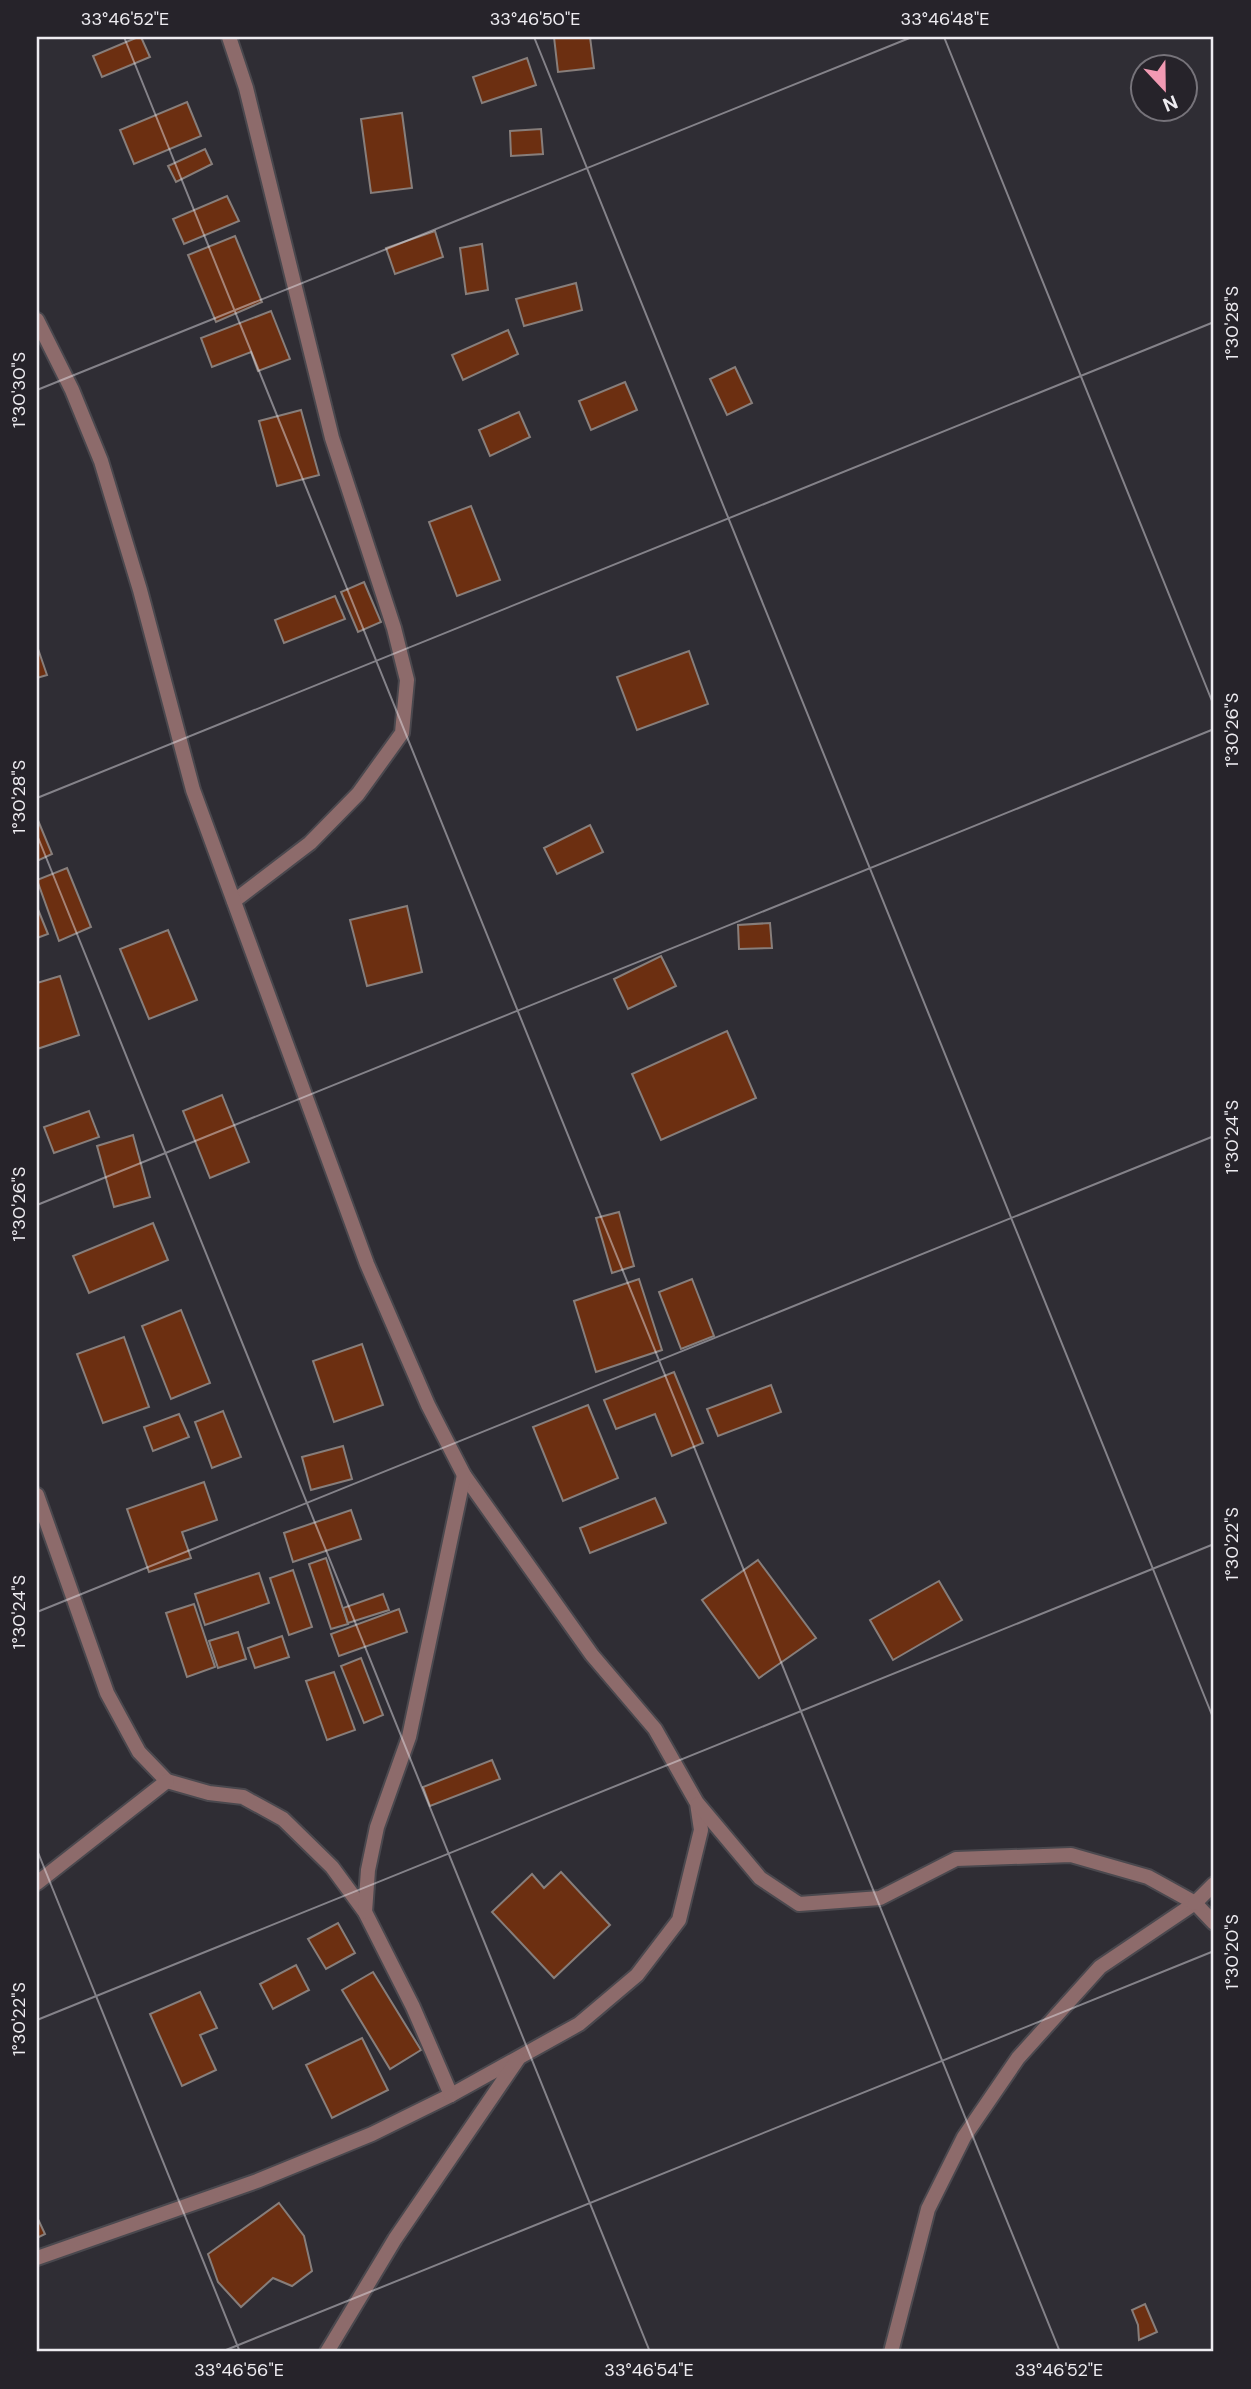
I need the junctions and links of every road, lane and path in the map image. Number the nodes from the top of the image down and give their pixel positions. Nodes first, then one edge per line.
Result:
1 (229, 37) edge
2 (37, 320) edge
3 (234, 901) junction
4 (464, 1475) junction
5 (37, 1495) edge
6 (167, 1781) junction
7 (697, 1802) junction
8 (37, 1884) edge
9 (1214, 1884) edge
10 (1195, 1903) junction
11 (365, 1912) junction
12 (1214, 1923) edge
13 (521, 2055) junction
14 (451, 2095) junction
15 (37, 2258) edge
16 (327, 2352) edge
17 (891, 2352) edge

1 - 3 street
2 - 3 street
3 - 4 street
4 - 7 street
4 - 11 street
5 - 6 street
6 - 8 street
6 - 11 street
7 - 10 street
7 - 13 street
9 - 10 street
10 - 12 street
10 - 17 street
11 - 14 street
13 - 14 street
13 - 16 street
14 - 15 street

